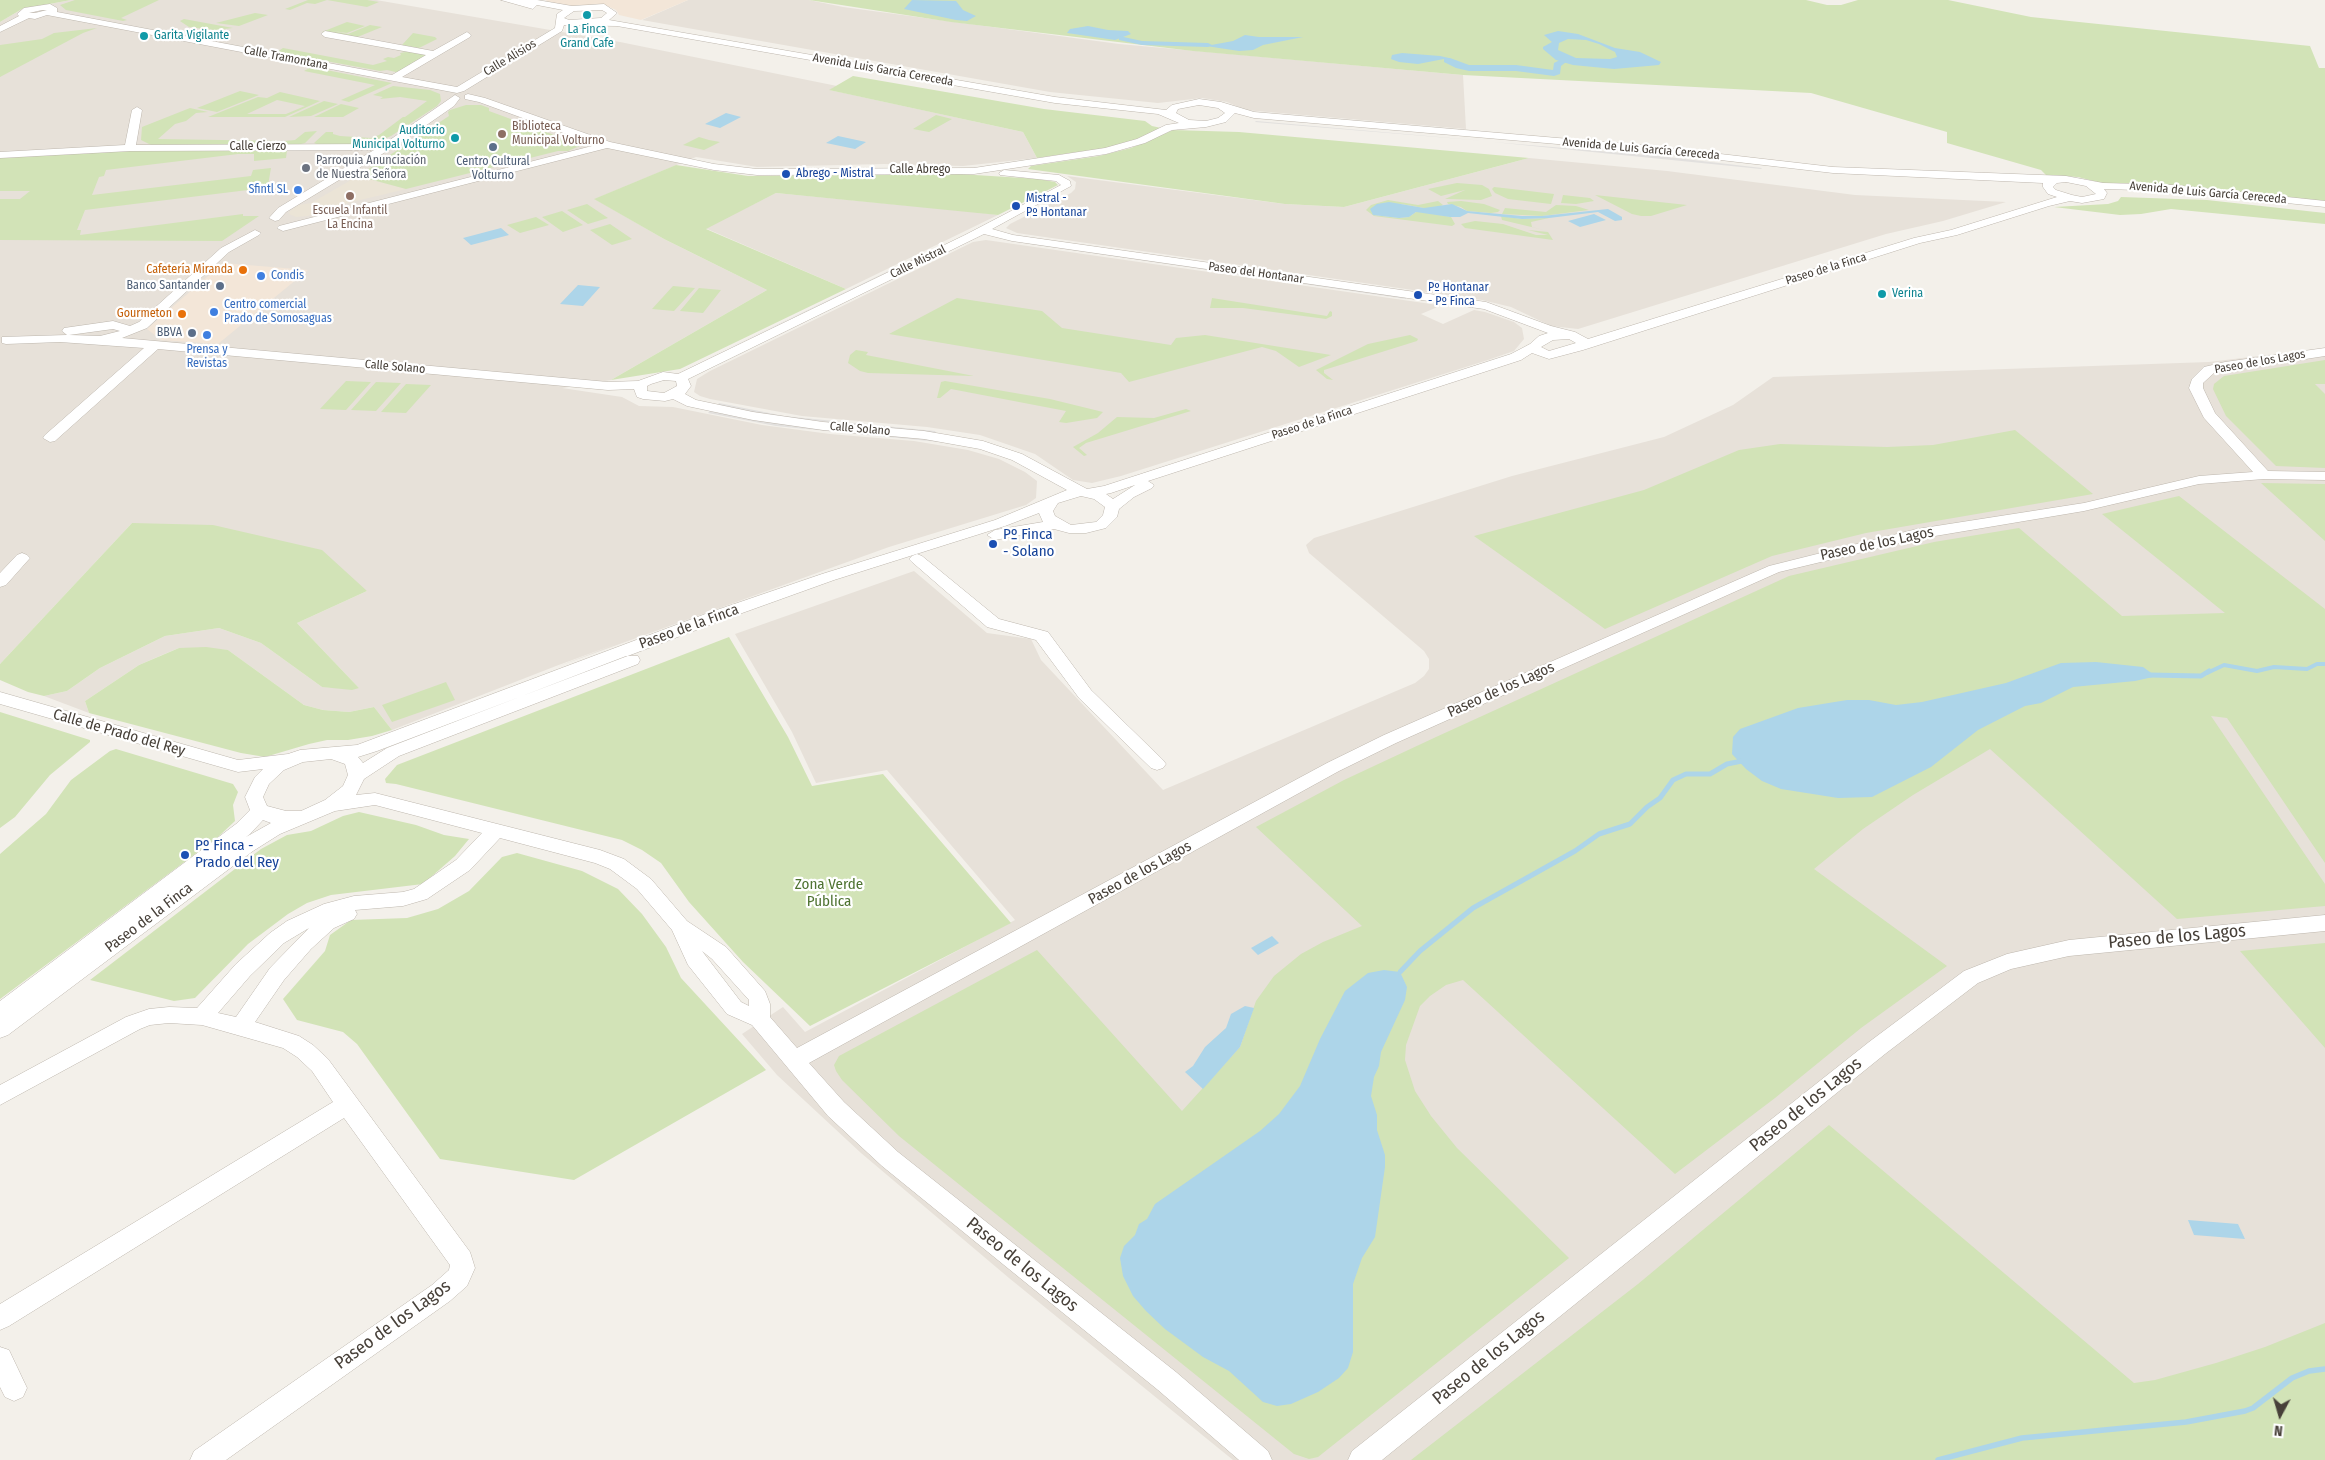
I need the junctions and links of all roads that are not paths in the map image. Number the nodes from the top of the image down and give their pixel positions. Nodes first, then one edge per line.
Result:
1 (505, 0) edge
2 (523, 0) edge
3 (52, 5) edge
4 (572, 9) junction
5 (26, 16) junction
6 (611, 16) junction
7 (594, 22) junction
8 (557, 25) junction
9 (0, 29) edge
10 (325, 34) dead end
11 (467, 36) dead end
12 (436, 54) junction
13 (393, 78) junction
14 (458, 94) junction
15 (1178, 105) junction
16 (1228, 109) junction
17 (137, 110) dead end
18 (1172, 120) junction
19 (1222, 120) junction
20 (1199, 124) joint
21 (607, 145) junction
22 (387, 147) junction
23 (130, 148) junction
24 (0, 155) edge
25 (974, 171) junction
26 (2090, 184) junction
27 (2052, 186) junction
28 (2102, 193) junction
29 (2070, 198) junction
30 (2325, 204) edge
31 (2325, 208) edge
32 (269, 225) junction
33 (982, 230) junction
34 (159, 311) junction
35 (1527, 322) junction
36 (113, 325) junction
37 (127, 332) junction
38 (1569, 335) junction
39 (96, 336) junction
40 (3, 341) edge
41 (152, 344) junction
42 (1535, 345) junction
43 (1583, 345) junction
44 (2325, 352) edge
45 (1549, 356) junction
46 (680, 378) junction
47 (641, 385) junction
48 (674, 394) junction
49 (50, 438) dead end
50 (1043, 472) junction
51 (2264, 475) junction
52 (2325, 476) edge
53 (1084, 493) junction
54 (1051, 502) junction
55 (1112, 507) junction
56 (1055, 524) junction
57 (22, 558) dead end
58 (917, 559) junction
59 (0, 582) edge
60 (0, 698) edge
61 (332, 753) junction
62 (290, 760) junction
63 (1157, 764) dead end
64 (238, 766) junction
65 (356, 778) junction
66 (256, 789) junction
67 (375, 800) junction
68 (332, 805) junction
69 (260, 811) junction
70 (303, 817) junction
71 (502, 831) junction
72 (2325, 923) edge
73 (0, 1012) edge
74 (202, 1017) junction
75 (241, 1026) junction
76 (0, 1029) edge
77 (793, 1061) junction
78 (0, 1096) edge
79 (347, 1105) junction
80 (0, 1318) edge
81 (0, 1359) edge
82 (14, 1388) dead end
83 (203, 1460) edge
84 (1259, 1460) edge
85 (1362, 1460) edge

1 - 8 street
2 - 4 street
3 - 5 street
3 - 5 street
3 - 13 street, Calle Tramontana
4 - 6 street, Avenida Luis García Cereceda
4 - 8 street
5 - 9 street
6 - 7 street
6 - 15 street, Avenida Luis García Cereceda
7 - 8 street, Calle Alisios
7 - 18 street, Avenida Luis García Cereceda
8 - 14 street, Calle Alisios
10 - 12 street
11 - 12 street
12 - 13 street
13 - 14 street, Calle Tramontana
14 - 21 street, Calle Abrego
14 - 22 street, Calle Alisios
15 - 16 street, Avenida Luis García Cereceda
15 - 18 street
16 - 19 street
16 - 27 street, Avenida de Luis García Cereceda
17 - 23 street
18 - 20 street, Calle Abrego
18 - 25 street, Calle Abrego
19 - 20 street, Avenida de Luis García Cereceda
19 - 27 street, Avenida de Luis García Cereceda
21 - 25 street, Calle Abrego
21 - 32 street
22 - 23 street, Calle Cierzo
22 - 32 street, Calle Alisios
23 - 24 street, Calle Cierzo
25 - 33 street, Calle Mistral
26 - 27 street, Avenida de Luis García Cereceda
26 - 28 street
26 - 30 street, Avenida de Luis García Cereceda
27 - 29 street
27 - 38 street, Paseo de la Finca
28 - 29 street, Avenida de Luis García Cereceda
28 - 31 street, Avenida de Luis García Cereceda
29 - 43 street, Paseo de la Finca
32 - 34 street
33 - 35 street, Paseo del Hontanar
33 - 46 street, Calle Mistral
34 - 36 street
34 - 37 street
35 - 38 street, Paseo del Hontanar
35 - 42 street
36 - 37 street, Calle Solano
36 - 39 street, Calle Solano
37 - 39 street, Calle Solano
37 - 41 street, Calle Solano
38 - 42 street, Paseo de la Finca
38 - 43 street
39 - 40 street, Calle Solano
39 - 41 street, Calle Solano
41 - 47 street, Calle Solano
41 - 49 street
42 - 45 street
42 - 53 street, Paseo de la Finca
43 - 45 street, Paseo de la Finca
44 - 51 street, Paseo de los Lagos
45 - 55 street, Paseo de la Finca
46 - 47 street, Calle Solano
46 - 48 street
47 - 48 street
48 - 50 street, Calle Solano
50 - 53 street, Calle Solano
50 - 54 street
51 - 52 street, Paseo de los Lagos
51 - 77 street, Paseo de los Lagos
53 - 54 street
53 - 55 street
54 - 56 street
54 - 61 street, Paseo de la Finca
55 - 56 street
56 - 58 street, Paseo de la Finca
57 - 59 street
58 - 63 street
58 - 65 street, Paseo de la Finca
60 - 64 street, Calle de Prado del Rey
61 - 62 street, Paseo de la Finca
61 - 65 street, Paseo de los Lagos
62 - 64 street, Calle de Prado del Rey
62 - 66 street
64 - 66 street
65 - 67 street, Paseo de los Lagos
65 - 68 street, Paseo de la Finca
66 - 69 street
67 - 68 street, Paseo de los Lagos
67 - 71 street, Paseo de los Lagos
68 - 70 street, Paseo de la Finca
69 - 70 street
69 - 73 street, Paseo de la Finca
70 - 76 street, Paseo de la Finca
71 - 74 street
71 - 75 street
71 - 77 street, Paseo de los Lagos
72 - 85 street, Paseo de los Lagos
74 - 75 street, Paseo de los Lagos
74 - 78 street, Paseo de los Lagos
75 - 79 street, Paseo de los Lagos
77 - 84 street, Paseo de los Lagos
79 - 80 street
79 - 83 street, Paseo de los Lagos
81 - 82 street

